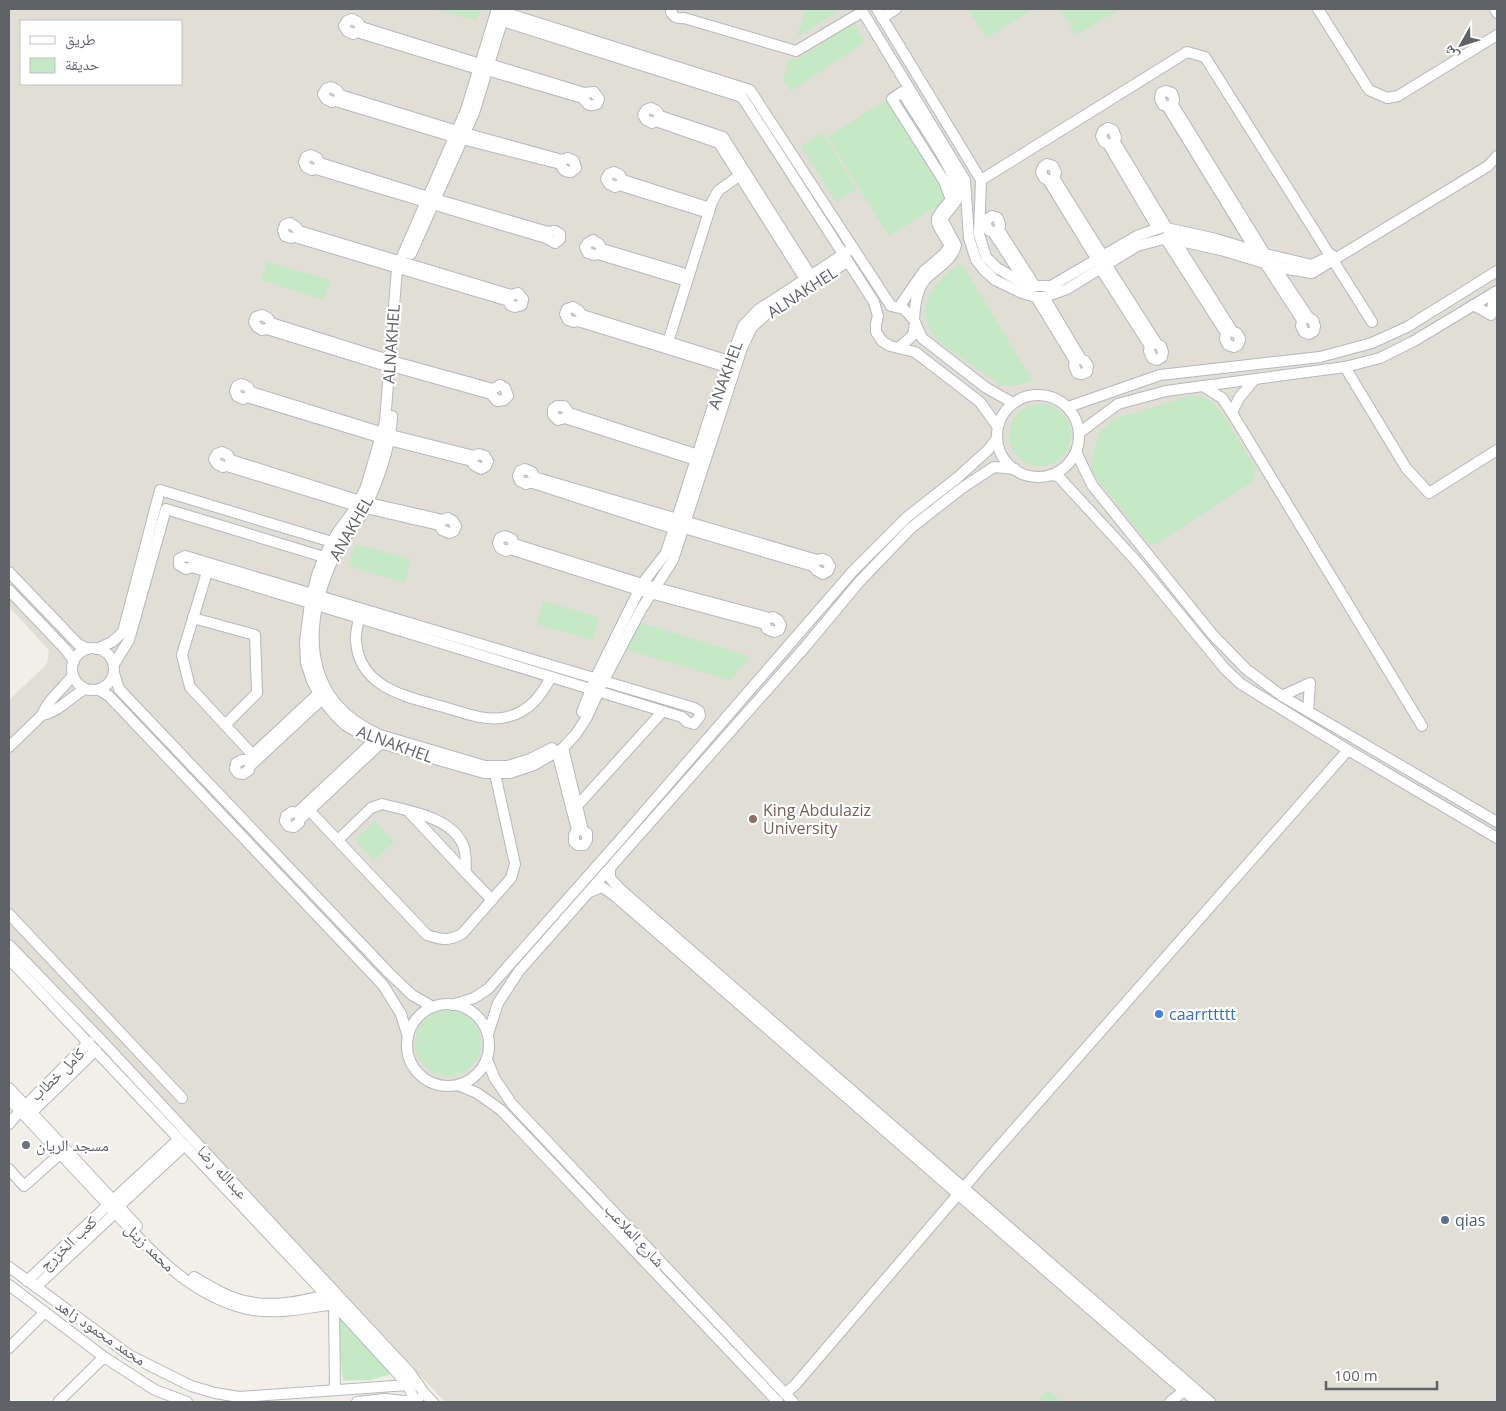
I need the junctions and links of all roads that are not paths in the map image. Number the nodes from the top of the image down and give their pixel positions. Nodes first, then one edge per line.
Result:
1 (672, 9) edge
2 (683, 9) edge
3 (896, 9) edge
4 (1318, 9) edge
5 (1495, 9) edge
6 (860, 10) edge
7 (500, 13) edge
8 (879, 13) edge
9 (1497, 13) edge
10 (1497, 36) edge
11 (483, 67) junction
12 (460, 134) junction
13 (1497, 151) edge
14 (1497, 156) edge
15 (740, 176) junction
16 (981, 180) junction
17 (430, 200) junction
18 (709, 210) junction
19 (1166, 234) junction
20 (853, 248) junction
21 (845, 258) junction
22 (1265, 258) junction
23 (1332, 258) junction
24 (1102, 262) junction
25 (402, 266) junction
26 (1497, 270) edge
27 (808, 277) junction
28 (688, 278) junction
29 (1032, 286) junction
30 (1496, 292) edge
31 (1040, 297) junction
32 (1473, 305) junction
33 (895, 307) junction
34 (1491, 315) junction
35 (878, 316) junction
36 (914, 321) junction
37 (1372, 322) dead end
38 (1497, 325) edge
39 (668, 342) junction
40 (900, 347) junction
41 (393, 364) junction
42 (728, 364) junction
43 (1345, 367) junction
44 (1255, 379) junction
45 (1203, 386) junction
46 (1013, 403) junction
47 (1068, 407) junction
48 (1232, 413) junction
49 (998, 427) junction
50 (1079, 433) junction
51 (386, 436) junction
52 (997, 438) junction
53 (1497, 450) edge
54 (1076, 452) junction
55 (697, 457) junction
56 (1015, 469) junction
57 (1050, 475) junction
58 (363, 504) junction
59 (681, 525) junction
60 (332, 542) junction
61 (324, 557) junction
62 (9, 572) edge
63 (207, 572) junction
64 (641, 587) junction
65 (9, 590) edge
66 (653, 590) junction
67 (314, 600) junction
68 (193, 618) junction
69 (359, 618) junction
70 (93, 649) junction
71 (74, 661) junction
72 (114, 669) junction
73 (73, 675) junction
74 (551, 677) junction
75 (599, 680) junction
76 (85, 689) junction
77 (99, 690) junction
78 (595, 691) junction
79 (320, 696) junction
80 (1282, 696) junction
81 (659, 710) junction
82 (1308, 711) junction
83 (42, 715) junction
84 (225, 725) junction
85 (1422, 726) dead end
86 (378, 742) junction
87 (9, 747) edge
88 (560, 750) junction
89 (1348, 750) junction
90 (253, 755) junction
91 (495, 774) junction
92 (576, 802) junction
93 (309, 810) junction
94 (408, 811) junction
95 (1497, 822) edge
96 (1497, 838) edge
97 (338, 840) junction
98 (610, 869) junction
99 (466, 873) junction
100 (589, 892) junction
101 (492, 900) junction
102 (9, 914) edge
103 (9, 945) edge
104 (9, 959) edge
105 (452, 1005) junction
106 (433, 1007) junction
107 (488, 1034) junction
108 (408, 1037) junction
109 (93, 1046) junction
110 (487, 1060) junction
111 (458, 1085) junction
112 (9, 1088) edge
113 (182, 1098) dead end
114 (9, 1099) edge
115 (26, 1112) junction
116 (9, 1124) edge
117 (182, 1142) junction
118 (60, 1154) junction
119 (9, 1169) edge
120 (962, 1192) junction
121 (114, 1206) junction
122 (9, 1267) edge
123 (31, 1284) junction
124 (9, 1285) edge
125 (326, 1295) junction
126 (334, 1304) junction
127 (45, 1312) junction
128 (9, 1348) edge
129 (104, 1357) junction
130 (411, 1374) junction
131 (408, 1385) junction
132 (335, 1390) junction
133 (1184, 1391) junction
134 (424, 1393) junction
135 (785, 1394) junction
136 (184, 1401) edge
137 (58, 1402) edge
138 (168, 1402) edge
139 (357, 1402) edge
140 (415, 1402) edge
141 (433, 1402) edge
142 (776, 1402) edge
143 (793, 1402) edge
144 (1170, 1402) edge
145 (1197, 1402) edge
146 (1210, 1402) edge

1 - 6 street
2 - 6 street
3 - 8 street
4 - 10 street
5 - 9 street
6 - 31 street
7 - 11 street, ALNAKHEL
7 - 20 street
7 - 21 street
8 - 16 street
11 - 11 street
11 - 11 street
11 - 12 street, ALNAKHEL
12 - 12 street
12 - 12 street
12 - 17 street, ALNAKHEL
13 - 23 street
14 - 23 street
15 - 18 street
15 - 27 street
15 - 27 street
16 - 23 street
16 - 29 street
17 - 17 street
17 - 17 street
17 - 25 street, ALNAKHEL
18 - 18 street
18 - 28 street
19 - 19 street
19 - 19 street
19 - 22 street
19 - 22 street
19 - 24 street
20 - 21 street, ANAKHEL
20 - 33 street
21 - 27 street, ANAKHEL
21 - 35 street
21 - 59 street, ALNAKHEL
22 - 22 street
22 - 22 street
22 - 23 street
22 - 23 street
23 - 37 street
24 - 24 street
24 - 24 street
24 - 29 street
24 - 31 street
25 - 25 street
25 - 25 street
25 - 41 street, ALNAKHEL
26 - 47 street
27 - 42 street, ANAKHEL
28 - 28 street
28 - 39 street
29 - 29 street
30 - 32 street
30 - 34 street
31 - 31 street
32 - 34 street
32 - 43 street
33 - 35 street
33 - 36 street
33 - 36 street
34 - 38 street
35 - 40 street
36 - 40 street
36 - 46 street
39 - 42 street
39 - 42 street
40 - 49 street
41 - 41 street
41 - 41 street
41 - 51 street, ALNAKHEL
42 - 55 street, ANAKHEL
43 - 44 street
43 - 53 street
44 - 45 street
44 - 48 street
45 - 48 street
45 - 50 street
46 - 47 street
46 - 49 street
47 - 50 street
48 - 85 street
49 - 52 street
50 - 54 street
51 - 51 street
51 - 51 street
51 - 58 street, ALNAKHEL
52 - 56 street
52 - 105 street
54 - 57 street
54 - 80 street
55 - 55 street
55 - 59 street, ANAKHEL
56 - 57 street
56 - 98 street
57 - 89 street
58 - 58 street
58 - 58 street
58 - 60 street, ALNAKHEL
58 - 67 street, ANAKHEL
59 - 59 street
59 - 59 street
59 - 64 street, ANAKHEL
59 - 66 street, ALNAKHEL
60 - 61 street, ALNAKHEL
60 - 70 street
61 - 67 street, ALNAKHEL
61 - 72 street
62 - 70 street
63 - 67 street
63 - 67 street
63 - 68 street
64 - 64 street
64 - 66 street
64 - 75 street, ANAKHEL
65 - 71 street
66 - 66 street
66 - 75 street, ALNAKHEL
67 - 69 street
67 - 75 street
67 - 78 street, ANAKHEL
67 - 79 street, ALNAKHEL
68 - 84 street
68 - 84 street
69 - 74 street
69 - 74 street
70 - 71 street
70 - 72 street
71 - 73 street
72 - 77 street
72 - 106 street
73 - 76 street
73 - 83 street
74 - 78 street
75 - 78 street, ALNAKHEL
75 - 81 street
76 - 77 street
76 - 83 street
77 - 108 street
78 - 81 street
78 - 88 street, ALNAKHEL
79 - 86 street, ALNAKHEL
79 - 90 street
79 - 90 street
80 - 82 street
80 - 82 street
81 - 92 street
82 - 95 street
83 - 87 street
84 - 90 street
86 - 91 street, ALNAKHEL
86 - 93 street
86 - 93 street
88 - 91 street, ALNAKHEL
88 - 92 street
88 - 92 street
89 - 96 street
89 - 120 street
91 - 101 street
93 - 97 street
94 - 97 street
94 - 99 street
94 - 99 street
97 - 101 street
98 - 100 street
98 - 120 street
99 - 101 street
100 - 107 street
100 - 120 street
102 - 113 street
103 - 130 street, عبدالله رضا
104 - 109 street, عبدالله رضا
105 - 106 street
105 - 107 street
106 - 108 street
107 - 110 street
108 - 111 street
109 - 115 street, كامل خطاب
109 - 117 street, عبدالله رضا
110 - 111 street
110 - 135 street, شارع الملاعب
111 - 142 street, شارع الملاعب
112 - 115 street, محمد زينل
114 - 115 street, محمد زينل
115 - 116 street, كامل خطاب
115 - 118 street, محمد زينل
115 - 121 street, محمد زينل
117 - 121 street, كعب الخزرج
117 - 125 street, عبدالله رضا
118 - 119 street
118 - 121 street, محمد زينل
120 - 133 street
120 - 135 street
120 - 146 street
121 - 123 street, كعب الخزرج
121 - 125 street, محمد زينل
121 - 126 street, محمد زينل
122 - 123 street, محمد محمود زاهد
123 - 132 street, محمد محمود زاهد
124 - 127 street, محمد محمود زاهد
125 - 126 street, عبدالله رضا
126 - 131 street, عبدالله رضا
126 - 132 street
127 - 128 street
127 - 129 street, محمد محمود زاهد
129 - 136 street, محمد محمود زاهد
129 - 137 street
130 - 131 street
130 - 134 street, عبدالله رضا
131 - 132 street, محمد محمود زاهد
131 - 140 street, عبدالله رضا
133 - 144 street
133 - 145 street
134 - 140 street
134 - 141 street, عبدالله رضا
135 - 143 street, شارع الملاعب
136 - 138 street
139 - 140 street

